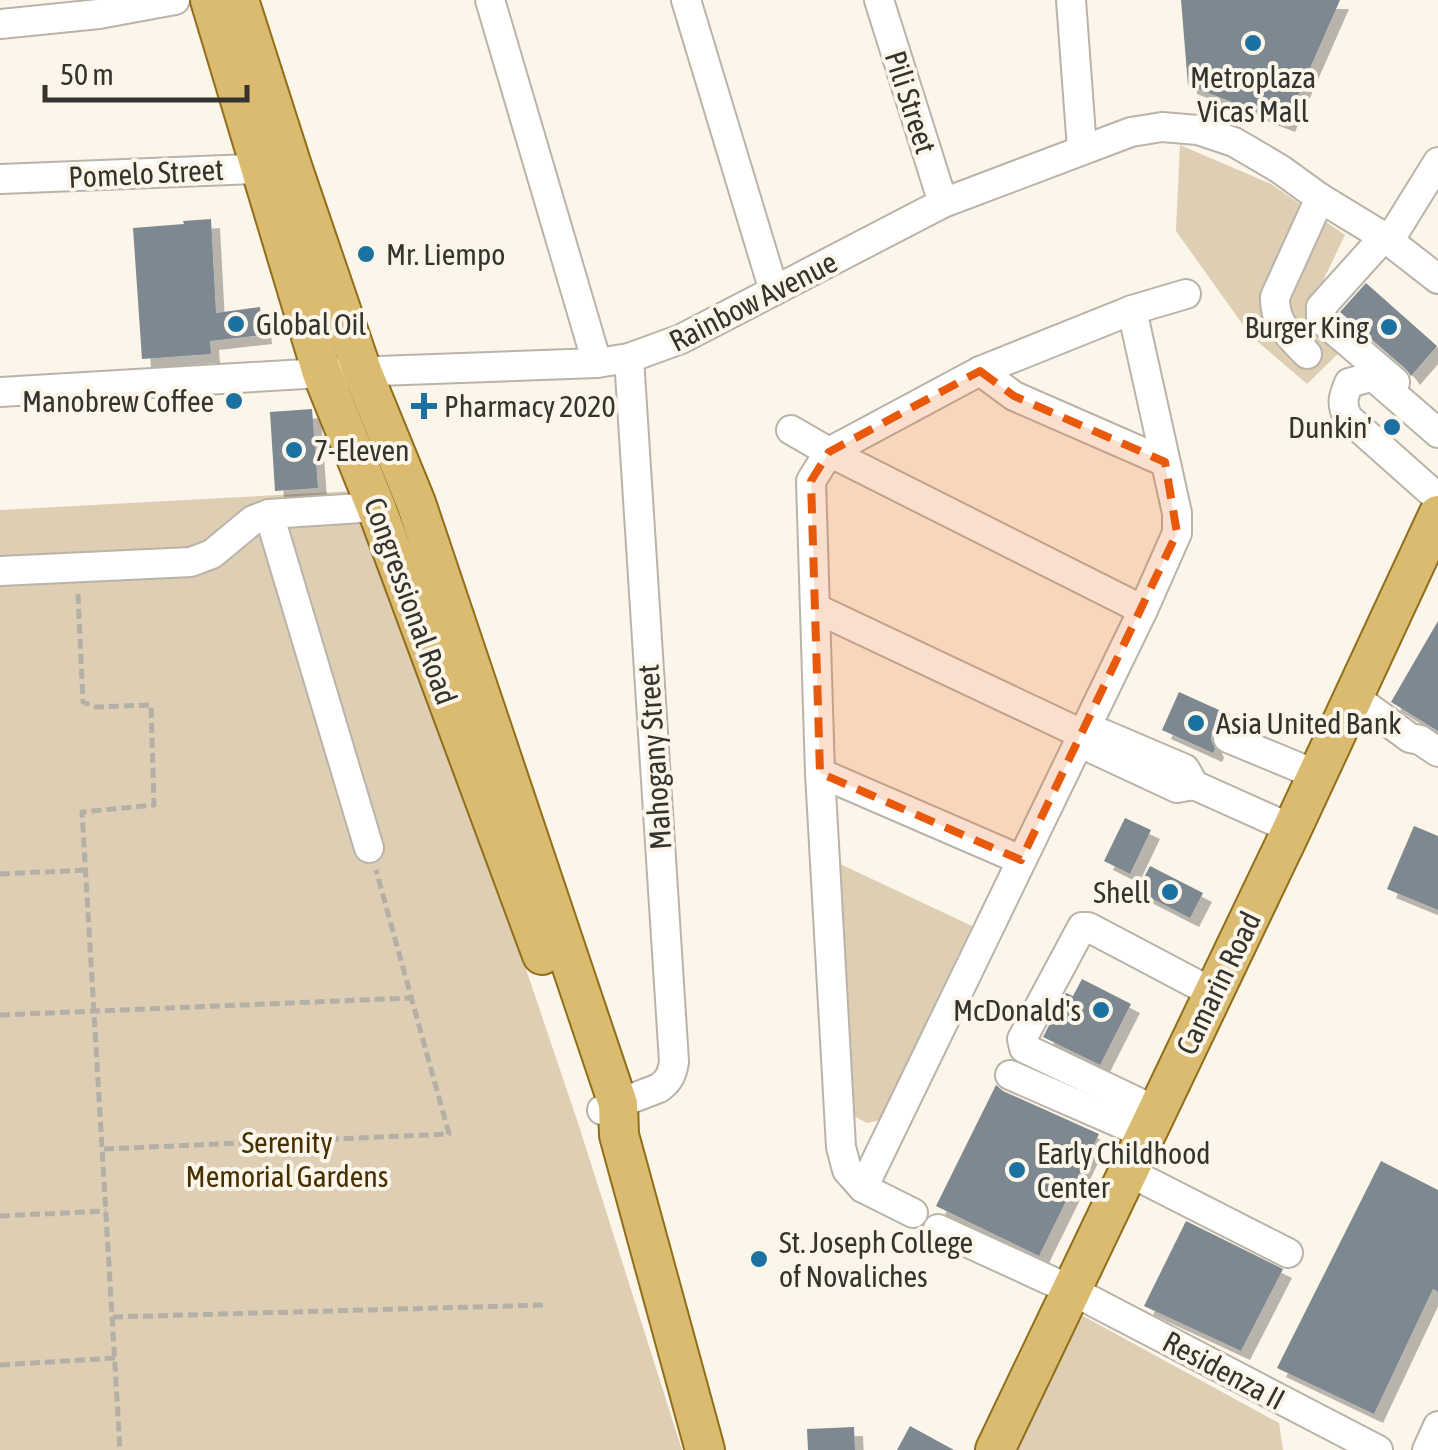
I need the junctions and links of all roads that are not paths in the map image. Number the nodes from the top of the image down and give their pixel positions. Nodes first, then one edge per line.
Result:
1 (175, 0) edge
2 (210, 0) edge
3 (239, 0) edge
4 (490, 0) edge
5 (686, 0) edge
6 (879, 0) edge
7 (1072, 0) edge
8 (51, 10) edge
9 (0, 24) edge
10 (1082, 149) junction
11 (1438, 162) edge
12 (277, 168) junction
13 (0, 179) edge
14 (1320, 198) junction
15 (943, 204) junction
16 (1387, 239) junction
17 (1438, 279) edge
18 (774, 291) junction
19 (1186, 294) dead end
20 (1132, 310) junction
21 (1307, 354) dead end
22 (628, 358) junction
23 (597, 362) junction
24 (362, 371) junction
25 (980, 372) junction
26 (322, 373) junction
27 (0, 392) edge
28 (1438, 418) edge
29 (791, 430) dead end
30 (1438, 433) edge
31 (829, 452) junction
32 (1165, 462) junction
33 (1438, 498) edge
34 (376, 508) junction
35 (269, 514) junction
36 (1438, 515) edge
37 (0, 572) edge
38 (815, 608) junction
39 (1143, 610) junction
40 (1355, 692) junction
41 (1082, 734) junction
42 (1228, 738) dead end
43 (1429, 746) edge
44 (820, 773) junction
45 (1316, 775) junction
46 (1292, 829) junction
47 (370, 848) road end
48 (1021, 860) junction
49 (1213, 992) junction
50 (1010, 1074) dead end
51 (612, 1117) junction
52 (1151, 1122) junction
53 (1127, 1172) junction
54 (862, 1188) junction
55 (913, 1214) dead end
56 (938, 1228) dead end
57 (1288, 1253) dead end
58 (1070, 1290) junction
59 (1438, 1426) edge
60 (705, 1450) edge
61 (995, 1450) edge
62 (1378, 1450) edge
63 (1427, 1450) edge

1 - 8 street
2 - 12 main road, Congressional Road
3 - 12 main road, Congressional Road
4 - 23 street
5 - 18 street
6 - 15 street, Pili Street
7 - 10 street
8 - 9 street
10 - 14 street, Rainbow Avenue
10 - 15 street, Rainbow Avenue
11 - 16 street
12 - 13 street, Pomelo Street
12 - 24 main road, Congressional Road
12 - 26 main road, Congressional Road
14 - 16 street, Rainbow Avenue
14 - 21 street
15 - 18 street, Rainbow Avenue
16 - 17 street, Rainbow Avenue
16 - 28 street
18 - 22 street, Rainbow Avenue
19 - 20 street
20 - 25 street
20 - 32 street
22 - 23 street, Rainbow Avenue
22 - 51 street, Mahogany Street
23 - 24 street, Rainbow Avenue
24 - 26 street, Rainbow Avenue
24 - 51 main road, Congressional Road
25 - 31 street
25 - 32 street
26 - 27 street, Rainbow Avenue
26 - 34 main road, Congressional Road
29 - 31 street
30 - 33 street
31 - 38 street
31 - 39 street
32 - 39 street
34 - 35 street
34 - 51 main road, Congressional Road
35 - 37 street
35 - 47 street
36 - 40 main road, Camarin Road
38 - 41 street
38 - 44 street
39 - 41 street
40 - 43 street
40 - 45 main road, Camarin Road
41 - 46 street
41 - 48 street
42 - 45 street
44 - 48 street
44 - 54 street
45 - 46 main road, Camarin Road
46 - 49 main road, Camarin Road
48 - 54 street
49 - 52 main road, Camarin Road
49 - 52 street
50 - 52 street
51 - 60 main road, Congressional Road
52 - 53 main road, Camarin Road
53 - 57 street
53 - 58 main road, Camarin Road
54 - 55 street
56 - 58 street, Residenza II
58 - 61 main road, Camarin Road
58 - 62 street, Residenza II
59 - 63 street

